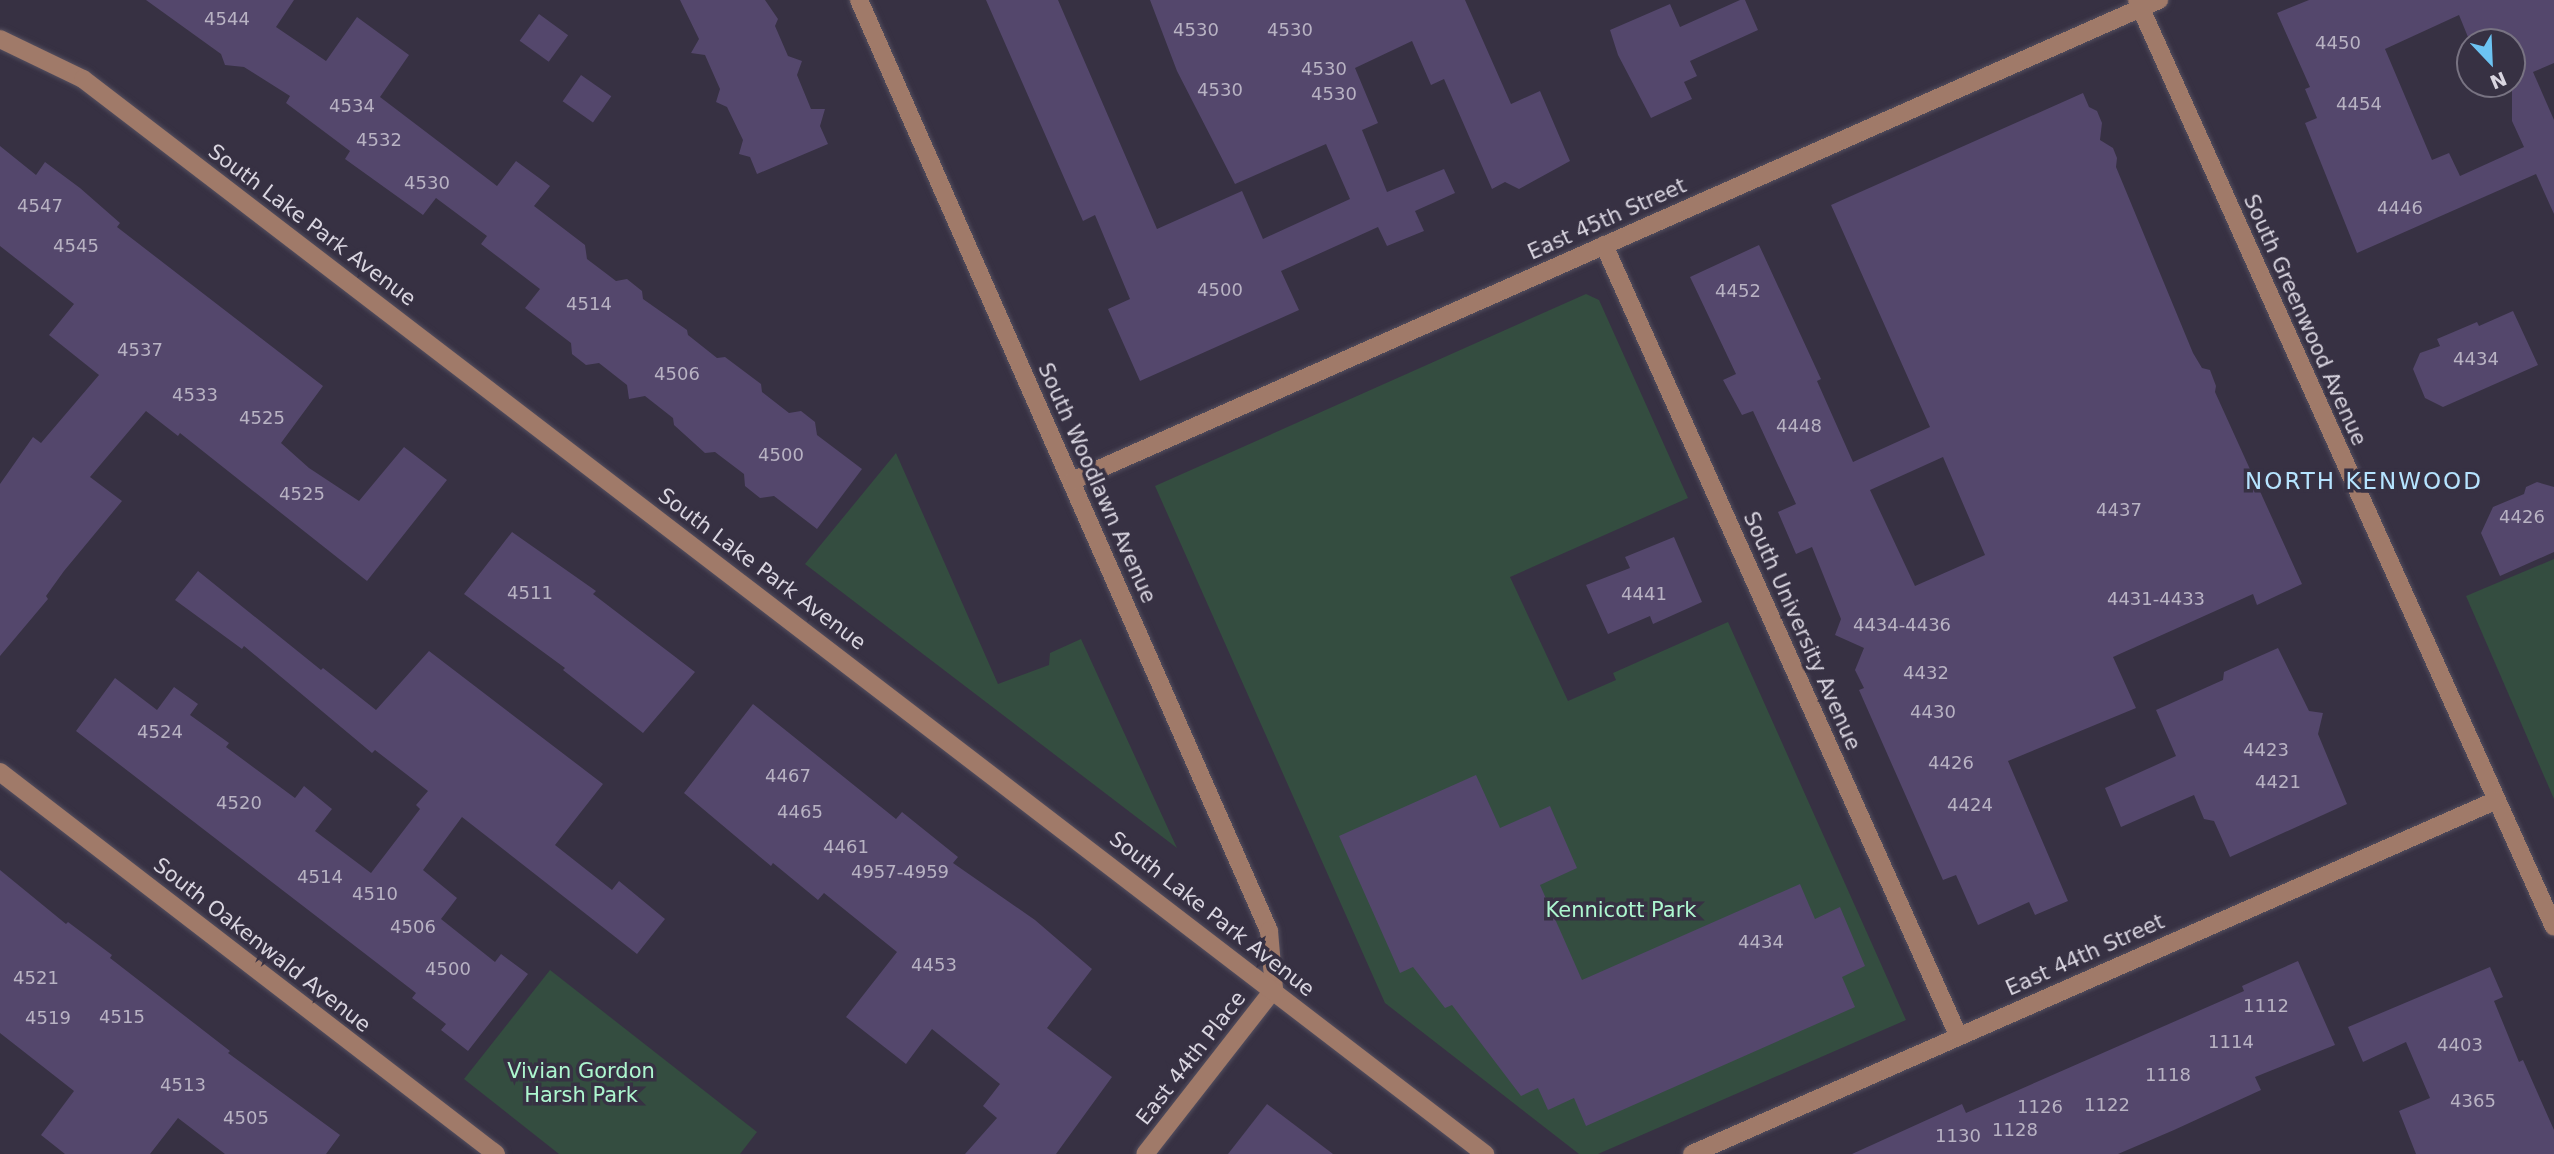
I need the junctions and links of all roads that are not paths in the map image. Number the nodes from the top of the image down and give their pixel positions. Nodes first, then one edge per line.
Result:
1 (859, 0) edge
2 (2159, 0) edge
3 (2138, 4) edge
4 (0, 39) edge
5 (1604, 245) junction
6 (1072, 481) junction
7 (0, 772) edge
8 (2497, 800) junction
9 (2554, 927) edge
10 (1274, 989) junction
11 (1958, 1035) junction
12 (496, 1154) edge
13 (1145, 1154) edge
14 (1485, 1154) edge
15 (1692, 1154) edge

1 - 6 street, South Woodlawn Avenue
2 - 3 street, East 45th Street
3 - 5 street, East 45th Street
3 - 8 street, South Greenwood Avenue
4 - 10 street, South Lake Park Avenue
5 - 6 street, East 45th Street
5 - 11 street, South University Avenue
6 - 10 street, South Woodlawn Avenue
7 - 12 street, South Oakenwald Avenue
8 - 9 street, South Greenwood Avenue
8 - 11 street, East 44th Street
10 - 13 street, East 44th Place
10 - 14 street, South Lake Park Avenue
11 - 15 street, East 44th Street

